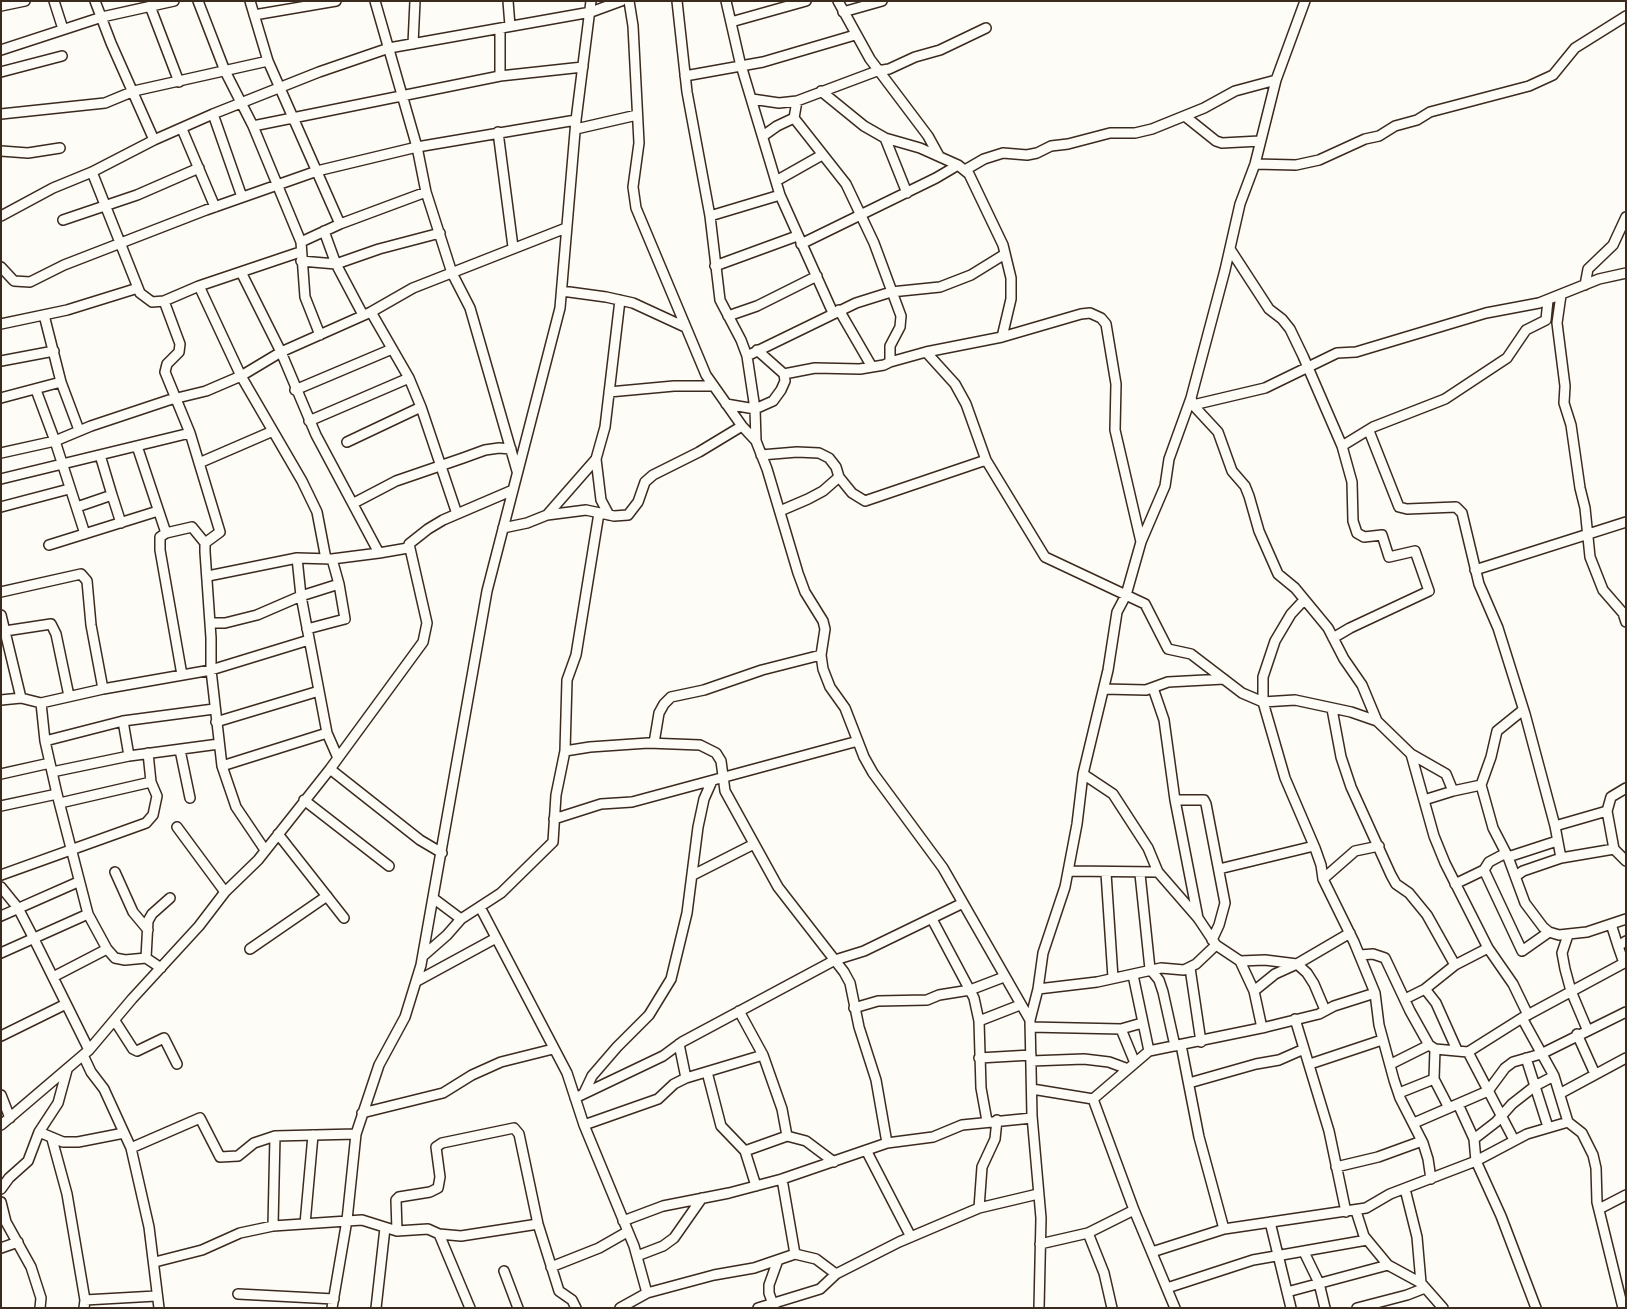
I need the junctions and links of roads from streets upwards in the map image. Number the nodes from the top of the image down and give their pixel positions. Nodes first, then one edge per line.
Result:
1 (25, 1) edge
2 (54, 1) edge
3 (95, 1) edge
4 (174, 1) edge
5 (198, 1) edge
6 (250, 1) edge
7 (336, 1) edge
8 (374, 1) edge
9 (415, 1) edge
10 (508, 1) edge
11 (591, 1) edge
12 (621, 1) edge
13 (629, 1) edge
14 (677, 1) edge
15 (726, 1) edge
16 (806, 1) edge
17 (838, 1) edge
18 (882, 1) edge
19 (1305, 1) edge
20 (1, 6) edge
21 (130, 6) edge
22 (150, 6) junction
23 (591, 12) junction
24 (843, 12) junction
25 (254, 15) junction
26 (1626, 16) edge
27 (102, 17) junction
28 (731, 22) junction
29 (510, 26) junction
30 (986, 28) dead end
31 (63, 29) junction
32 (500, 29) junction
33 (855, 35) junction
34 (413, 44) junction
35 (389, 48) junction
36 (1, 50) edge
37 (62, 56) dead end
38 (268, 61) junction
39 (583, 67) junction
40 (741, 67) junction
41 (225, 71) junction
42 (878, 71) junction
43 (1, 72) edge
44 (500, 76) junction
45 (685, 76) junction
46 (1276, 80) junction
47 (179, 82) junction
48 (279, 88) junction
49 (134, 91) junction
50 (821, 91) junction
51 (402, 97) junction
52 (752, 99) junction
53 (797, 102) junction
54 (242, 103) junction
55 (1, 114) edge
56 (213, 114) junction
57 (637, 115) junction
58 (293, 117) junction
59 (1186, 117) junction
60 (794, 118) junction
61 (576, 125) junction
62 (253, 126) junction
63 (182, 130) junction
64 (498, 132) junction
65 (763, 136) junction
66 (885, 138) junction
67 (154, 140) junction
68 (1260, 141) junction
69 (417, 147) junction
70 (60, 148) dead end
71 (1, 151) edge
72 (822, 155) junction
73 (939, 156) junction
74 (1255, 164) junction
75 (198, 168) junction
76 (961, 168) junction
77 (317, 171) junction
78 (92, 172) junction
79 (776, 181) junction
80 (276, 184) junction
81 (426, 192) junction
82 (907, 193) junction
83 (780, 195) junction
84 (242, 197) junction
85 (106, 204) junction
86 (215, 207) junction
87 (861, 213) junction
88 (1, 216) edge
89 (710, 216) junction
90 (1626, 217) edge
91 (63, 220) dead end
92 (340, 224) junction
93 (566, 228) junction
94 (324, 231) junction
95 (440, 232) junction
96 (799, 240) junction
97 (121, 244) junction
98 (300, 247) junction
99 (513, 247) junction
100 (1230, 249) junction
101 (1005, 254) junction
102 (301, 261) junction
103 (336, 264) junction
104 (715, 266) junction
105 (1, 267) edge
106 (241, 272) junction
107 (452, 273) junction
108 (1626, 273) edge
109 (817, 276) junction
110 (1585, 285) junction
111 (199, 286) junction
112 (138, 288) junction
113 (562, 292) junction
114 (891, 292) junction
115 (1561, 295) junction
116 (620, 300) junction
117 (1548, 300) junction
118 (164, 301) junction
119 (836, 311) junction
120 (367, 313) junction
121 (44, 315) junction
122 (728, 316) junction
123 (1546, 320) junction
124 (1557, 323) junction
125 (1, 324) edge
126 (685, 327) junction
127 (320, 335) junction
128 (1002, 337) junction
129 (392, 349) junction
130 (757, 350) junction
131 (54, 351) junction
132 (281, 352) junction
133 (926, 352) junction
134 (747, 356) junction
135 (1, 361) edge
136 (890, 362) junction
137 (872, 367) junction
138 (1307, 369) junction
139 (784, 374) junction
140 (242, 376) junction
141 (409, 378) junction
142 (61, 382) junction
143 (713, 386) junction
144 (36, 390) junction
145 (295, 390) junction
146 (610, 392) junction
147 (1, 398) edge
148 (175, 398) junction
149 (1192, 402) junction
150 (726, 404) junction
151 (421, 407) junction
152 (755, 409) junction
153 (309, 421) junction
154 (742, 426) junction
155 (79, 430) junction
156 (274, 431) junction
157 (1369, 431) junction
158 (190, 433) junction
159 (55, 441) junction
160 (756, 441) junction
161 (347, 442) dead end
162 (137, 446) junction
163 (1342, 446) junction
164 (511, 449) junction
165 (1, 453) edge
166 (100, 455) junction
167 (761, 455) junction
168 (596, 459) junction
169 (986, 460) junction
170 (199, 463) junction
171 (60, 464) junction
172 (442, 465) junction
173 (517, 473) junction
174 (839, 477) junction
175 (1, 479) edge
176 (69, 489) junction
177 (513, 490) junction
178 (112, 495) junction
179 (601, 500) junction
180 (354, 503) junction
181 (1, 507) edge
182 (76, 507) junction
183 (586, 510) junction
184 (158, 511) junction
185 (780, 511) junction
186 (598, 513) junction
187 (457, 514) junction
188 (547, 515) junction
189 (609, 515) junction
190 (1626, 522) edge
191 (121, 523) junction
192 (503, 528) junction
193 (166, 533) junction
194 (85, 534) junction
195 (1588, 535) junction
196 (1141, 542) junction
197 (205, 543) junction
198 (49, 545) dead end
199 (408, 548) junction
200 (379, 553) junction
201 (297, 558) junction
202 (329, 559) junction
203 (1475, 570) junction
204 (208, 576) junction
205 (339, 584) junction
206 (1, 592) edge
207 (1126, 595) junction
208 (301, 596) junction
209 (1304, 600) junction
210 (1, 614) edge
211 (1626, 622) edge
212 (210, 623) junction
213 (307, 629) junction
214 (5, 632) junction
215 (1333, 638) junction
216 (308, 640) junction
217 (821, 655) junction
218 (211, 670) junction
219 (182, 675) junction
220 (1224, 679) junction
221 (1153, 688) junction
222 (103, 689) junction
223 (1104, 689) junction
224 (319, 691) junction
225 (68, 696) junction
226 (21, 698) junction
227 (1, 700) edge
228 (1263, 702) junction
229 (41, 703) junction
230 (214, 709) junction
231 (1332, 709) junction
232 (1523, 710) junction
233 (123, 721) junction
234 (216, 722) junction
235 (1377, 722) junction
236 (327, 733) junction
237 (45, 741) junction
238 (858, 742) junction
239 (219, 744) junction
240 (654, 744) junction
241 (180, 750) junction
242 (565, 751) junction
243 (148, 753) junction
244 (1411, 754) junction
245 (129, 756) junction
246 (338, 758) junction
247 (222, 766) junction
248 (51, 767) junction
249 (330, 769) junction
250 (1, 774) edge
251 (1083, 774) junction
252 (722, 776) junction
253 (712, 781) junction
254 (151, 782) junction
255 (1481, 785) junction
256 (1626, 788) edge
257 (1454, 791) junction
258 (57, 794) junction
259 (190, 798) dead end
260 (304, 800) junction
261 (1175, 800) junction
262 (1424, 800) junction
263 (60, 803) junction
264 (1, 806) edge
265 (1607, 811) junction
266 (554, 819) junction
267 (1555, 826) junction
268 (177, 827) dead end
269 (278, 834) junction
270 (1557, 841) junction
271 (754, 844) junction
272 (1314, 846) junction
273 (1379, 846) junction
274 (1614, 849) junction
275 (265, 850) junction
276 (70, 852) junction
277 (442, 853) junction
278 (1507, 855) junction
279 (1560, 858) junction
280 (1626, 860) edge
281 (390, 866) dead end
282 (1219, 869) junction
283 (1484, 870) junction
284 (1068, 871) junction
285 (115, 872) dead end
286 (1158, 872) junction
287 (1106, 873) junction
288 (1140, 874) junction
289 (693, 875) junction
290 (1, 876) edge
291 (1516, 876) junction
292 (1323, 879) junction
293 (78, 882) junction
294 (1455, 884) junction
295 (1, 887) edge
296 (225, 892) junction
297 (327, 896) junction
298 (170, 898) dead end
299 (434, 898) junction
300 (963, 903) junction
301 (480, 907) junction
302 (18, 908) junction
303 (88, 914) junction
304 (1, 916) edge
305 (344, 918) dead end
306 (460, 918) junction
307 (1198, 918) junction
308 (932, 919) junction
309 (1626, 919) edge
310 (1611, 924) junction
311 (148, 930) junction
312 (1549, 932) junction
313 (1350, 933) junction
314 (1568, 935) junction
315 (33, 937) junction
316 (496, 938) junction
317 (1214, 942) junction
318 (1622, 944) edge
319 (1488, 948) junction
320 (107, 949) junction
321 (250, 949) dead end
322 (1, 953) edge
323 (1360, 955) junction
324 (422, 956) junction
325 (146, 958) junction
326 (835, 960) junction
327 (1240, 961) junction
328 (1625, 963) edge
329 (1297, 964) junction
330 (1454, 965) junction
331 (162, 968) junction
332 (1190, 968) junction
333 (1150, 969) junction
334 (1133, 974) junction
335 (53, 977) junction
336 (1004, 977) junction
337 (1113, 978) junction
338 (417, 981) junction
339 (1038, 989) junction
340 (1425, 989) junction
341 (970, 990) junction
342 (1254, 991) junction
343 (1571, 992) junction
344 (1374, 993) junction
345 (1404, 999) junction
346 (66, 1004) junction
347 (1020, 1005) junction
348 (854, 1008) junction
349 (1325, 1010) junction
350 (740, 1011) junction
351 (1626, 1012) edge
352 (1525, 1017) junction
353 (1295, 1019) junction
354 (115, 1021) junction
355 (979, 1021) junction
356 (1142, 1023) junction
357 (1030, 1024) junction
358 (1262, 1028) junction
359 (1121, 1029) junction
360 (1586, 1030) junction
361 (1578, 1034) junction
362 (1, 1036) edge
363 (1382, 1040) junction
364 (1201, 1042) junction
365 (680, 1044) junction
366 (1178, 1046) junction
367 (1432, 1047) junction
368 (553, 1049) junction
369 (1304, 1049) junction
370 (1457, 1050) junction
371 (1149, 1051) junction
372 (1468, 1052) junction
373 (86, 1053) junction
374 (1541, 1054) junction
375 (763, 1056) junction
376 (979, 1058) junction
377 (1031, 1058) junction
378 (1526, 1058) junction
379 (1626, 1058) edge
380 (1135, 1063) junction
381 (176, 1064) dead end
382 (1310, 1064) junction
383 (1391, 1064) junction
384 (1128, 1069) junction
385 (67, 1070) junction
386 (707, 1072) junction
387 (1595, 1074) junction
388 (1554, 1076) junction
389 (686, 1078) junction
390 (1434, 1079) junction
391 (1190, 1083) junction
392 (1535, 1086) junction
393 (1032, 1089) junction
394 (1488, 1091) junction
395 (584, 1093) junction
396 (1399, 1093) junction
397 (1561, 1093) junction
398 (1, 1095) edge
399 (575, 1098) junction
400 (1093, 1098) junction
401 (1458, 1104) junction
402 (1449, 1108) junction
403 (362, 1113) junction
404 (1502, 1115) junction
405 (10, 1118) junction
406 (1032, 1118) junction
407 (997, 1120) junction
408 (987, 1121) junction
409 (1568, 1122) junction
410 (1414, 1123) junction
411 (1, 1125) edge
412 (584, 1125) junction
413 (1548, 1127) junction
414 (39, 1132) junction
415 (124, 1133) junction
416 (356, 1134) junction
417 (313, 1135) junction
418 (275, 1136) junction
419 (787, 1136) junction
420 (52, 1139) junction
421 (1474, 1139) junction
422 (1514, 1140) junction
423 (1422, 1141) junction
424 (887, 1143) junction
425 (131, 1148) junction
426 (866, 1150) junction
427 (745, 1151) junction
428 (1476, 1161) junction
429 (834, 1162) junction
430 (1336, 1167) junction
431 (782, 1179) junction
432 (1431, 1179) junction
433 (756, 1186) junction
434 (1, 1189) edge
435 (1406, 1189) junction
436 (1038, 1194) junction
437 (1626, 1195) edge
438 (702, 1198) junction
439 (1, 1202) edge
440 (979, 1208) junction
441 (1599, 1209) junction
442 (1134, 1210) junction
443 (1356, 1211) junction
444 (1346, 1212) junction
445 (347, 1220) junction
446 (623, 1221) junction
447 (1270, 1222) junction
448 (305, 1224) junction
449 (538, 1224) junction
450 (274, 1226) junction
451 (385, 1228) junction
452 (1224, 1229) junction
453 (397, 1231) junction
454 (627, 1232) junction
455 (1088, 1233) junction
456 (439, 1234) junction
457 (911, 1237) junction
458 (1367, 1240) junction
459 (18, 1242) junction
460 (1040, 1244) junction
461 (1, 1248) edge
462 (1152, 1252) junction
463 (1304, 1252) junction
464 (795, 1254) junction
465 (1281, 1255) junction
466 (636, 1256) junction
467 (778, 1260) junction
468 (155, 1262) junction
469 (1388, 1265) junction
470 (551, 1267) junction
471 (504, 1271) dead end
472 (836, 1274) junction
473 (1319, 1283) junction
474 (1423, 1285) junction
475 (1168, 1288) junction
476 (1287, 1292) junction
477 (238, 1294) dead end
478 (647, 1294) junction
479 (156, 1296) junction
480 (122, 1303) edge
481 (84, 1304) edge
482 (333, 1304) edge
483 (1624, 1304) edge
484 (773, 1305) edge
485 (578, 1306) edge
486 (40, 1308) edge
487 (159, 1308) edge
488 (376, 1308) edge
489 (470, 1308) edge
490 (518, 1308) edge
491 (620, 1308) edge
492 (758, 1308) edge
493 (1039, 1308) edge
494 (1112, 1308) edge
495 (1175, 1308) edge
496 (1291, 1308) edge
497 (1325, 1308) edge
498 (1357, 1308) edge
499 (1443, 1308) edge
500 (1536, 1308) edge

1 - 20 street
2 - 31 street
3 - 27 street
4 - 22 street
5 - 41 street
6 - 25 street
7 - 25 street
8 - 35 street
9 - 34 street
10 - 29 street
11 - 23 street
12 - 23 street
13 - 57 street
14 - 45 street
15 - 28 street
16 - 28 street
17 - 24 street
18 - 24 street
19 - 46 street
21 - 22 street
21 - 27 street
22 - 47 street
23 - 29 street
23 - 39 street
24 - 33 street
25 - 38 street
26 - 74 street
27 - 31 street
27 - 49 street
28 - 40 street
29 - 32 street
30 - 42 street
31 - 36 street
32 - 34 street
32 - 44 street
33 - 40 street
33 - 42 street
34 - 35 street
35 - 48 street
35 - 51 street
37 - 43 street
38 - 41 street
38 - 48 street
39 - 44 street
39 - 61 street
40 - 45 street
40 - 52 street
41 - 47 street
41 - 54 street
42 - 50 street
42 - 73 street
44 - 51 street
45 - 89 street
46 - 59 street
46 - 68 street
47 - 49 street
48 - 54 street
48 - 58 street
49 - 55 street
49 - 67 street
50 - 53 street
50 - 66 street
51 - 58 street
51 - 69 street
52 - 53 street
52 - 65 street
53 - 60 street
54 - 56 street
54 - 62 street
56 - 63 street
56 - 84 street
57 - 61 street
57 - 126 street
58 - 62 street
58 - 77 street
59 - 68 street
59 - 76 street
60 - 65 street
60 - 72 street
61 - 64 street
61 - 93 street
62 - 80 street
63 - 67 street
63 - 75 street
64 - 69 street
64 - 99 street
65 - 79 street
66 - 73 street
66 - 82 street
67 - 78 street
68 - 74 street
69 - 77 street
69 - 81 street
70 - 71 street
72 - 79 street
72 - 87 street
73 - 76 street
74 - 100 street
75 - 85 street
75 - 86 street
76 - 82 street
76 - 101 street
77 - 80 street
77 - 92 street
78 - 85 street
78 - 88 street
79 - 83 street
80 - 84 street
80 - 98 street
81 - 92 street
81 - 95 street
82 - 87 street
83 - 89 street
83 - 96 street
84 - 86 street
85 - 91 street
85 - 97 street
86 - 97 street
87 - 96 street
87 - 114 street
89 - 104 street
90 - 110 street
92 - 94 street
93 - 99 street
93 - 113 street
94 - 98 street
94 - 103 street
95 - 103 street
95 - 107 street
96 - 104 street
96 - 109 street
97 - 105 street
97 - 112 street
98 - 102 street
98 - 106 street
99 - 107 street
100 - 138 street
100 - 149 street
101 - 114 street
101 - 128 street
102 - 103 street
102 - 127 street
103 - 120 street
104 - 122 street
106 - 111 street
106 - 132 street
107 - 120 street
107 - 164 street
108 - 110 street
109 - 119 street
109 - 122 street
110 - 115 street
111 - 118 street
111 - 140 street
112 - 118 street
112 - 121 street
113 - 116 street
113 - 173 street
114 - 119 street
114 - 136 street
115 - 117 street
115 - 124 street
116 - 126 street
116 - 146 street
117 - 123 street
117 - 138 street
118 - 148 street
119 - 130 street
119 - 137 street
120 - 127 street
120 - 129 street
121 - 125 street
121 - 131 street
122 - 134 street
123 - 124 street
123 - 157 street
124 - 195 street
126 - 143 street
127 - 132 street
128 - 133 street
128 - 196 street
129 - 141 street
129 - 145 street
130 - 134 street
130 - 139 street
131 - 135 street
131 - 142 street
132 - 140 street
132 - 145 street
133 - 136 street
133 - 169 street
134 - 152 street
136 - 137 street
137 - 139 street
138 - 149 street
138 - 163 street
139 - 152 street
140 - 148 street
140 - 156 street
141 - 151 street
141 - 153 street
142 - 144 street
142 - 155 street
143 - 146 street
143 - 150 street
144 - 147 street
144 - 159 street
145 - 153 street
146 - 168 street
148 - 155 street
148 - 158 street
149 - 196 street
149 - 209 street
150 - 152 street
150 - 154 street
151 - 161 street
151 - 172 street
152 - 160 street
153 - 180 street
154 - 160 street
154 - 189 street
155 - 159 street
156 - 170 street
156 - 202 street
157 - 163 street
157 - 203 street
158 - 162 street
158 - 170 street
159 - 165 street
159 - 171 street
160 - 167 street
162 - 166 street
162 - 184 street
163 - 215 street
164 - 172 street
164 - 173 street
166 - 171 street
166 - 178 street
167 - 174 street
167 - 185 street
168 - 179 street
168 - 188 street
169 - 174 street
169 - 207 street
170 - 197 street
171 - 175 street
171 - 176 street
172 - 180 street
172 - 187 street
173 - 177 street
174 - 185 street
176 - 181 street
176 - 182 street
177 - 187 street
177 - 192 street
178 - 182 street
178 - 191 street
179 - 183 street
179 - 189 street
180 - 200 street
182 - 194 street
183 - 186 street
183 - 188 street
184 - 191 street
184 - 193 street
185 - 217 street
186 - 189 street
186 - 242 street
187 - 199 street
188 - 192 street
190 - 195 street
191 - 194 street
192 - 277 street
193 - 197 street
193 - 219 street
194 - 198 street
195 - 203 street
195 - 211 street
196 - 207 street
197 - 204 street
199 - 200 street
199 - 246 street
200 - 202 street
201 - 202 street
201 - 204 street
201 - 208 street
202 - 205 street
203 - 232 street
204 - 212 street
205 - 208 street
205 - 213 street
206 - 222 street
207 - 220 street
207 - 223 street
208 - 212 street
208 - 213 street
209 - 215 street
209 - 228 street
210 - 214 street
212 - 218 street
213 - 216 street
214 - 225 street
214 - 226 street
215 - 235 street
216 - 218 street
216 - 224 street
217 - 238 street
217 - 240 street
218 - 219 street
218 - 230 street
219 - 222 street
220 - 221 street
220 - 228 street
221 - 223 street
221 - 261 street
222 - 225 street
223 - 251 street
224 - 234 street
224 - 236 street
225 - 229 street
226 - 227 street
226 - 229 street
228 - 231 street
228 - 272 street
229 - 237 street
230 - 233 street
230 - 234 street
231 - 235 street
231 - 273 street
232 - 255 street
232 - 267 street
233 - 237 street
233 - 245 street
234 - 239 street
235 - 244 street
236 - 246 street
236 - 247 street
237 - 248 street
238 - 252 street
238 - 300 street
239 - 241 street
239 - 247 street
240 - 242 street
240 - 252 street
241 - 243 street
241 - 259 street
242 - 266 street
243 - 245 street
243 - 254 street
244 - 257 street
244 - 262 street
245 - 248 street
246 - 249 street
247 - 275 street
248 - 250 street
248 - 258 street
249 - 260 street
249 - 277 street
251 - 284 street
251 - 286 street
252 - 253 street
252 - 271 street
253 - 266 street
253 - 289 street
254 - 263 street
254 - 276 street
255 - 257 street
255 - 278 street
256 - 265 street
257 - 262 street
258 - 263 street
258 - 264 street
260 - 269 street
260 - 281 street
261 - 282 street
261 - 307 street
262 - 294 street
263 - 276 street
265 - 267 street
265 - 274 street
266 - 301 street
267 - 270 street
268 - 296 street
269 - 275 street
269 - 297 street
270 - 278 street
270 - 279 street
271 - 289 street
271 - 326 street
272 - 282 street
272 - 292 street
273 - 292 street
273 - 330 street
274 - 279 street
274 - 280 street
275 - 296 street
276 - 290 street
276 - 293 street
277 - 299 street
278 - 283 street
278 - 291 street
279 - 291 street
282 - 317 street
283 - 294 street
283 - 312 street
284 - 287 street
284 - 339 street
285 - 311 street
286 - 288 street
286 - 307 street
287 - 288 street
287 - 337 street
288 - 333 street
289 - 395 street
291 - 312 street
292 - 313 street
293 - 302 street
293 - 303 street
294 - 319 street
295 - 302 street
296 - 331 street
297 - 305 street
297 - 321 street
298 - 311 street
299 - 306 street
299 - 324 street
300 - 308 street
300 - 336 street
301 - 306 street
301 - 316 street
302 - 304 street
302 - 315 street
303 - 315 street
303 - 320 street
306 - 324 street
307 - 317 street
308 - 326 street
308 - 341 street
309 - 310 street
310 - 314 street
310 - 318 street
311 - 325 street
312 - 314 street
313 - 323 street
313 - 329 street
314 - 343 street
315 - 322 street
315 - 335 street
316 - 338 street
316 - 368 street
317 - 327 street
317 - 332 street
318 - 328 street
319 - 330 street
319 - 352 street
320 - 325 street
320 - 335 street
323 - 344 street
323 - 345 street
324 - 338 street
325 - 331 street
326 - 348 street
326 - 350 street
327 - 329 street
327 - 342 street
328 - 343 street
329 - 342 street
329 - 349 street
330 - 340 street
331 - 354 street
332 - 333 street
332 - 364 street
333 - 334 street
333 - 366 street
334 - 337 street
334 - 356 street
335 - 346 street
336 - 341 street
336 - 347 street
337 - 339 street
338 - 403 street
339 - 357 street
340 - 345 street
340 - 370 street
341 - 348 street
341 - 355 street
342 - 358 street
343 - 352 street
343 - 360 street
344 - 349 street
344 - 363 street
345 - 367 street
346 - 362 street
346 - 373 street
347 - 355 street
347 - 357 street
348 - 424 street
349 - 353 street
350 - 365 street
350 - 375 street
351 - 360 street
352 - 372 street
352 - 374 street
353 - 358 street
353 - 369 street
354 - 373 street
354 - 381 street
355 - 376 street
356 - 359 street
356 - 371 street
357 - 359 street
357 - 377 street
358 - 364 street
359 - 380 street
360 - 361 street
361 - 374 street
361 - 387 street
363 - 382 street
363 - 383 street
364 - 366 street
365 - 389 street
365 - 395 street
366 - 371 street
366 - 391 street
367 - 370 street
367 - 383 street
367 - 390 street
368 - 399 street
368 - 403 street
369 - 382 street
369 - 391 street
370 - 372 street
371 - 380 street
372 - 394 street
373 - 385 street
373 - 415 street
374 - 378 street
374 - 388 street
375 - 386 street
375 - 419 street
376 - 377 street
376 - 408 street
377 - 384 street
377 - 393 street
378 - 392 street
378 - 394 street
379 - 387 street
380 - 384 street
382 - 430 street
383 - 396 street
384 - 400 street
385 - 405 street
385 - 414 street
386 - 389 street
386 - 427 street
387 - 397 street
388 - 392 street
388 - 397 street
389 - 412 street
390 - 396 street
390 - 402 street
391 - 452 street
392 - 404 street
392 - 413 street
393 - 400 street
393 - 406 street
394 - 401 street
394 - 404 street
395 - 399 street
396 - 410 street
397 - 409 street
398 - 405 street
399 - 412 street
400 - 442 street
401 - 402 street
401 - 421 street
402 - 410 street
403 - 416 street
404 - 421 street
404 - 422 street
405 - 411 street
406 - 407 street
406 - 436 street
407 - 408 street
407 - 440 street
408 - 424 street
409 - 413 street
409 - 441 street
410 - 423 street
412 - 446 street
413 - 422 street
414 - 420 street
414 - 434 street
415 - 420 street
415 - 425 street
416 - 417 street
416 - 445 street
417 - 418 street
417 - 448 street
418 - 425 street
418 - 450 street
419 - 427 street
419 - 429 street
420 - 481 street
421 - 428 street
422 - 428 street
423 - 430 street
423 - 432 street
424 - 426 street
425 - 468 street
426 - 429 street
426 - 457 street
427 - 433 street
428 - 432 street
428 - 500 street
429 - 431 street
430 - 444 street
431 - 433 street
431 - 464 street
432 - 435 street
433 - 438 street
435 - 443 street
435 - 474 street
436 - 440 street
436 - 460 street
437 - 441 street
438 - 446 street
438 - 466 street
439 - 459 street
440 - 457 street
441 - 483 street
442 - 455 street
442 - 462 street
443 - 444 street
443 - 458 street
444 - 447 street
445 - 448 street
445 - 451 street
445 - 482 street
446 - 454 street
447 - 452 street
447 - 465 street
448 - 450 street
449 - 453 street
449 - 456 street
449 - 470 street
450 - 468 street
451 - 453 street
451 - 488 street
452 - 462 street
453 - 456 street
454 - 466 street
454 - 470 street
455 - 460 street
455 - 494 street
456 - 489 street
457 - 472 street
458 - 463 street
458 - 469 street
459 - 461 street
459 - 486 street
460 - 493 street
462 - 475 street
463 - 465 street
463 - 473 street
464 - 467 street
464 - 472 street
465 - 475 street
465 - 476 street
466 - 478 street
467 - 478 street
467 - 484 street
468 - 479 street
469 - 473 street
469 - 474 street
470 - 485 street
471 - 490 street
472 - 484 street
473 - 476 street
473 - 497 street
474 - 498 street
474 - 499 street
475 - 495 street
476 - 496 street
477 - 482 street
478 - 491 street
479 - 480 street
479 - 487 street
480 - 481 street
484 - 492 street

